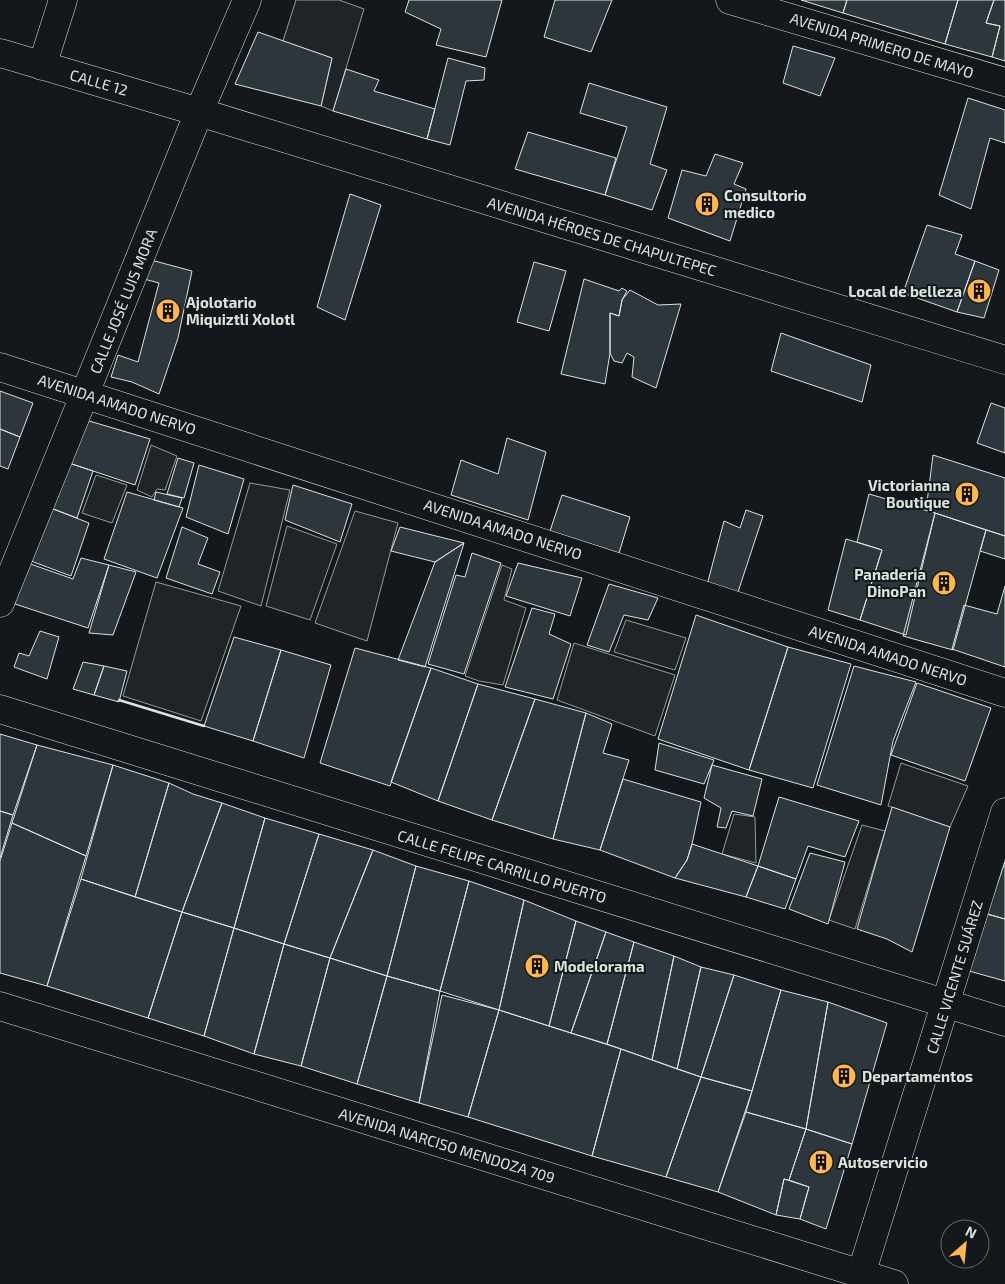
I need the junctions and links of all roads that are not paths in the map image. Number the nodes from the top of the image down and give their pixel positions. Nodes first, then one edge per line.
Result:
1 (63, 0) edge
2 (247, 0) edge
3 (730, 0) edge
4 (0, 53) edge
5 (42, 66) junction
6 (1005, 82) edge
7 (199, 112) junction
8 (1005, 360) edge
9 (0, 367) edge
10 (86, 393) junction
11 (0, 603) edge
12 (1005, 693) edge
13 (0, 710) edge
14 (1005, 812) edge
15 (946, 1004) junction
16 (0, 1006) edge
17 (1005, 1022) edge
18 (860, 1279) edge
19 (894, 1284) edge

1 - 5 street
2 - 7 street, CALLE JOSÉ LUIS MORA
3 - 6 street, AVENIDA PRIMERO DE MAYO
4 - 5 street, CALLE 12
5 - 7 street, CALLE 12
7 - 8 street, AVENIDA HÉROES DE CHAPULTEPEC
7 - 10 street, CALLE JOSÉ LUIS MORA
9 - 10 street, AVENIDA AMADO NERVO
10 - 11 street, CALLE JOSÉ LUIS MORA
10 - 12 street, AVENIDA AMADO NERVO
13 - 15 street, CALLE FELIPE CARRILLO PUERTO
14 - 15 street, CALLE VICENTE SUÁREZ
15 - 17 street, CALLE FELIPE CARRILLO PUERTO
15 - 18 street, CALLE VICENTE SUÁREZ
16 - 18 street, AVENIDA NARCISO MENDOZA 709
18 - 19 street, AVENIDA NARCISO MENDOZA 709

